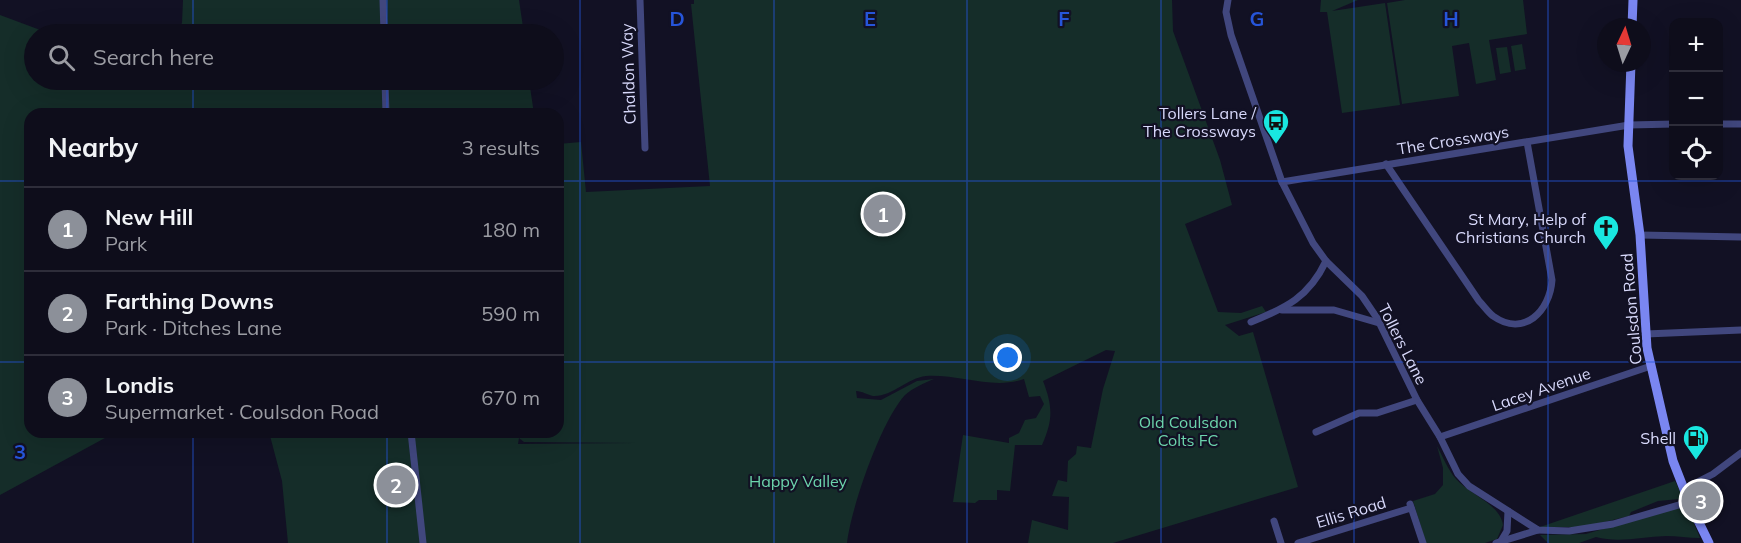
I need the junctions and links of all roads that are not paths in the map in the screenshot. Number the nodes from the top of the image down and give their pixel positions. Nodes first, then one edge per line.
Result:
1 (383, 0) edge
2 (640, 0) edge
3 (1228, 0) edge
4 (1633, 0) edge
5 (1632, 18) edge
6 (384, 24) edge
7 (1631, 72) edge
8 (386, 90) edge
9 (387, 108) edge
10 (1669, 124) edge
11 (1723, 124) edge
12 (1741, 124) edge
13 (1629, 125) junction
14 (1527, 142) junction
15 (645, 148) dead end
16 (1386, 164) junction
17 (1282, 182) junction
18 (1640, 235) junction
19 (1741, 237) edge
20 (1326, 261) junction
21 (1282, 310) junction
22 (1251, 322) dead end
23 (1380, 323) junction
24 (1741, 330) edge
25 (1646, 334) junction
26 (1651, 366) junction
27 (1417, 400) junction
28 (1316, 432) dead end
29 (1440, 437) junction
30 (412, 438) edge
31 (1741, 453) edge
32 (1684, 489) junction
33 (1689, 502) junction
34 (1508, 511) junction
35 (1274, 521) dead end
36 (1538, 530) junction
37 (1499, 542) edge
38 (423, 543) edge
39 (1281, 543) edge
40 (1298, 543) edge
41 (1423, 543) edge
42 (1709, 543) edge

1 - 6 street
2 - 15 street, Chaldon Way
3 - 17 street, Tollers Lane
4 - 5 main road
7 - 13 main road, Coulsdon Road
8 - 9 street
10 - 13 street, The Crossways
11 - 12 street
13 - 14 street, The Crossways
13 - 18 main road, Coulsdon Road
14 - 16 street, The Crossways
14 - 16 street
16 - 17 street, The Crossways
17 - 20 street, Tollers Lane
18 - 19 street
18 - 25 main road, Coulsdon Road
20 - 21 street
20 - 23 street, Tollers Lane
21 - 22 street
21 - 23 street
23 - 27 street, Tollers Lane
24 - 25 street
25 - 26 main road, Coulsdon Road
26 - 29 street, Lacey Avenue
26 - 32 main road, Coulsdon Road
27 - 28 street
27 - 29 street, Tollers Lane
29 - 34 street, Tollers Lane
30 - 38 street
31 - 32 street
32 - 33 main road, Coulsdon Road
33 - 36 street
33 - 42 main road, Coulsdon Road
34 - 36 street, Tollers Lane
34 - 37 street
35 - 39 street
36 - 37 street
40 - 41 street, Ellis Road

